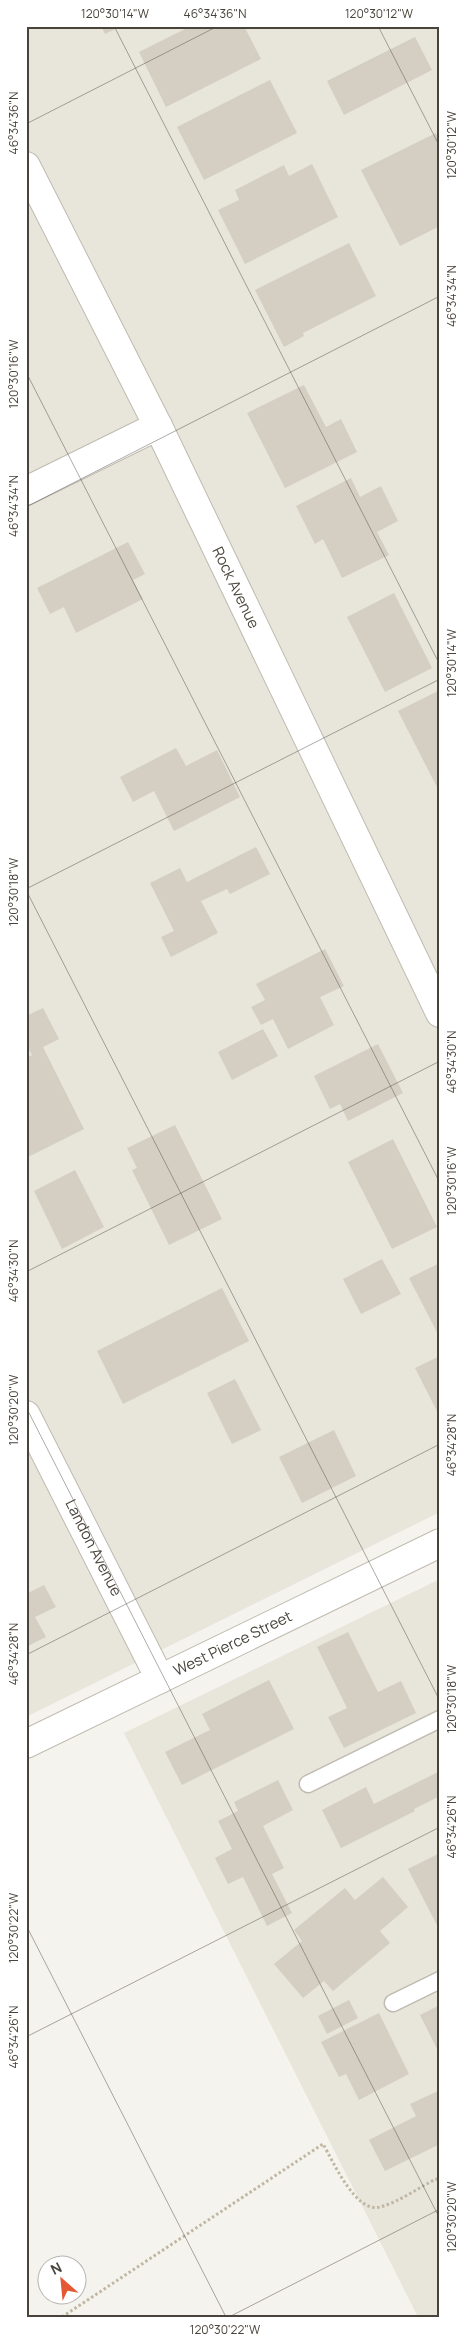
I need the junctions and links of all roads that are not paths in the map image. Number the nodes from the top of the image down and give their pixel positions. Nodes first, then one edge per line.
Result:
1 (26, 166) edge
2 (158, 426) junction
3 (26, 491) edge
4 (440, 1013) edge
5 (26, 1415) edge
6 (440, 1543) edge
7 (160, 1679) junction
8 (440, 1719) edge
9 (26, 1744) edge
10 (308, 1784) dead end
11 (440, 1980) edge
12 (392, 2003) dead end

1 - 2 street, Rock Avenue
2 - 3 street
2 - 4 street, Rock Avenue
5 - 7 street, Landon Avenue
6 - 7 street, West Pierce Street
7 - 9 street, West Pierce Street
8 - 10 lane
11 - 12 lane

